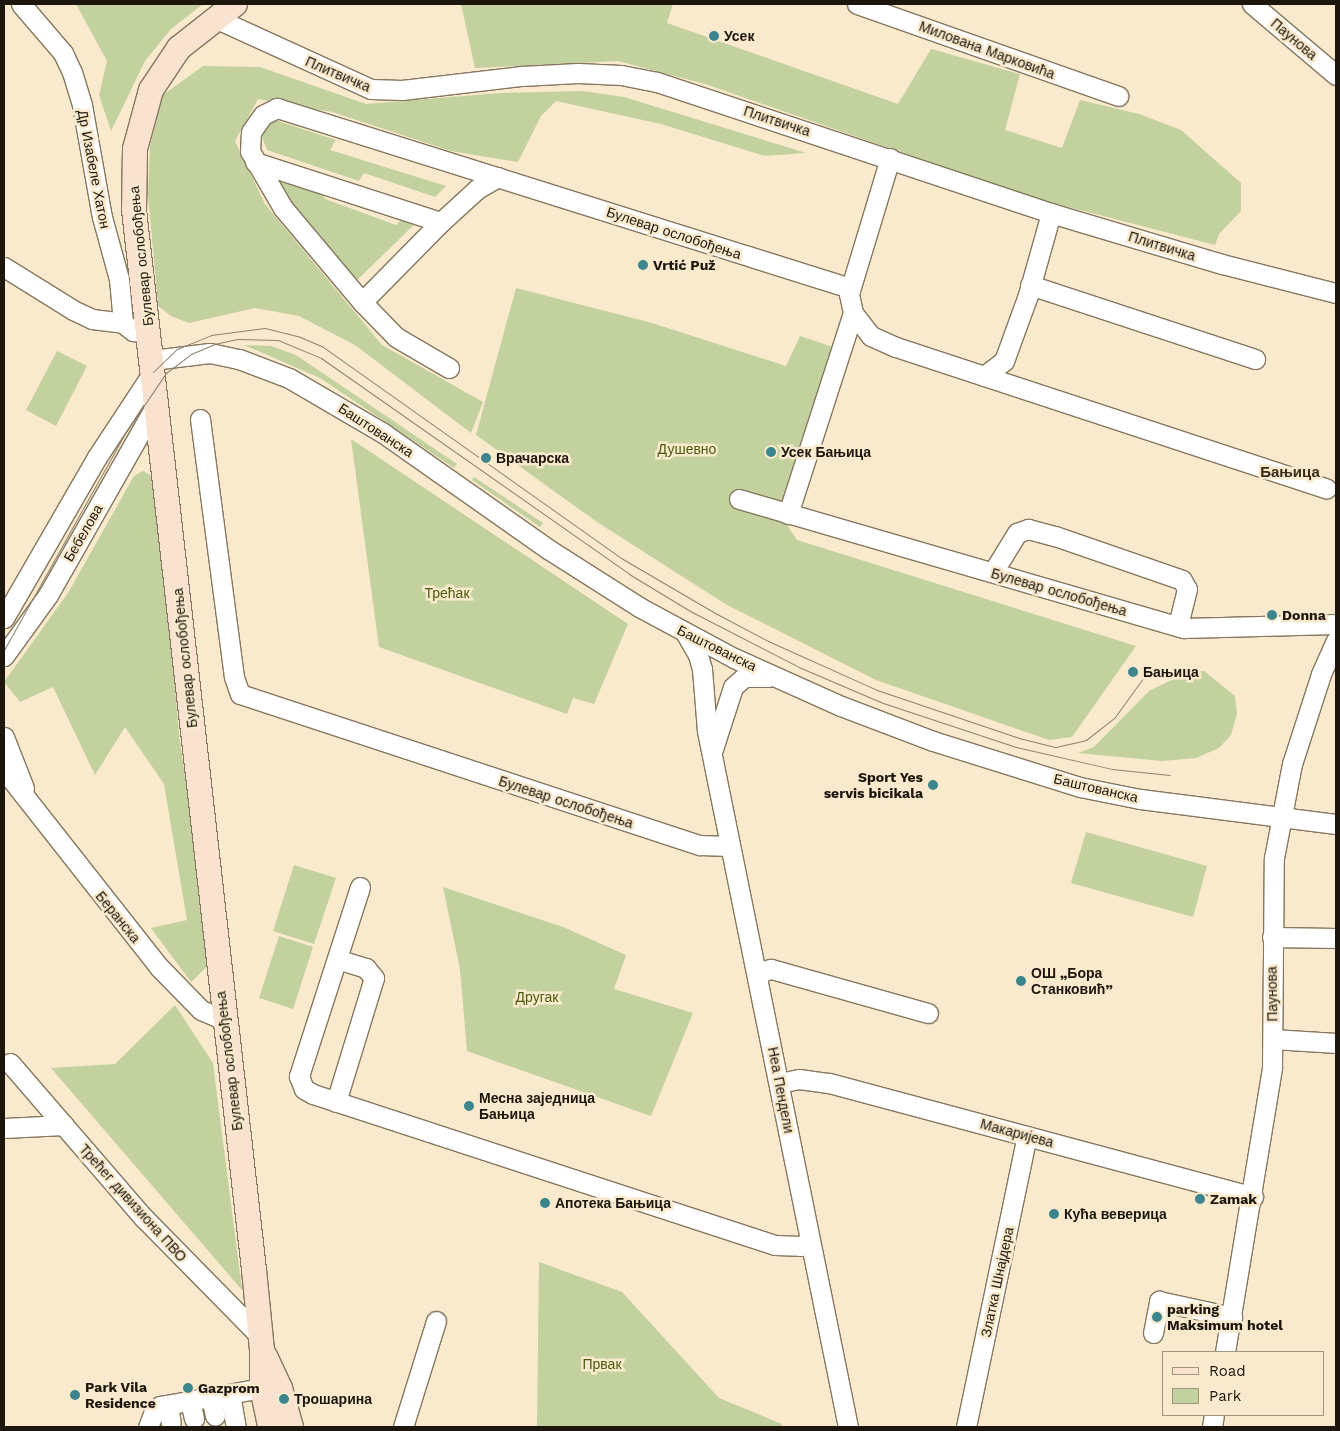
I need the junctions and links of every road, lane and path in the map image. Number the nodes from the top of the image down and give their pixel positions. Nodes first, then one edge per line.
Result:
1 (21, 4) edge
2 (235, 4) edge
3 (857, 4) edge
4 (1252, 4) edge
5 (215, 18) junction
6 (1336, 75) edge
7 (1118, 96) dead end
8 (890, 158) junction
9 (254, 162) junction
10 (498, 177) junction
11 (1052, 213) junction
12 (440, 222) junction
13 (4, 267) edge
14 (1030, 285) junction
15 (850, 288) junction
16 (1336, 293) edge
17 (362, 302) junction
18 (853, 313) junction
19 (123, 323) junction
20 (148, 332) junction
21 (1255, 359) dead end
22 (153, 366) junction
23 (449, 368) dead end
24 (984, 376) junction
25 (156, 405) junction
26 (200, 419) dead end
27 (1326, 488) dead end
28 (739, 499) dead end
29 (788, 514) junction
30 (993, 572) junction
31 (4, 618) edge
32 (1336, 624) edge
33 (1178, 626) junction
34 (686, 634) junction
35 (1336, 641) edge
36 (4, 656) edge
37 (778, 678) junction
38 (6, 741) edge
39 (713, 753) junction
40 (4, 770) edge
41 (27, 796) junction
42 (1281, 817) junction
43 (1336, 824) edge
44 (730, 846) junction
45 (360, 887) dead end
46 (1272, 937) junction
47 (1336, 938) edge
48 (337, 959) junction
49 (757, 978) junction
50 (928, 1013) dead end
51 (224, 1020) junction
52 (1273, 1039) junction
53 (1336, 1043) edge
54 (10, 1063) dead end
55 (780, 1083) junction
56 (336, 1102) junction
57 (64, 1125) junction
58 (4, 1128) edge
59 (1027, 1136) junction
60 (1253, 1197) junction
61 (809, 1242) junction
62 (1232, 1317) junction
63 (436, 1321) dead end
64 (1153, 1333) dead end
65 (262, 1344) junction
66 (1225, 1351) edge
67 (262, 1388) junction
68 (220, 1395) junction
69 (190, 1401) junction
70 (215, 1416) dead end
71 (194, 1419) dead end
72 (148, 1427) edge
73 (236, 1427) edge
74 (270, 1427) edge
75 (291, 1427) edge
76 (403, 1427) edge
77 (848, 1427) edge
78 (966, 1427) edge

1 - 19 street, Др Изабеле Хатон
2 - 5 main road, Булевар ослобођења
3 - 7 street, Милована Марковића
4 - 6 street, Паунова
5 - 8 street, Плитвичка
5 - 20 main road, Булевар ослобођења
8 - 11 street, Плитвичка
8 - 15 street
9 - 10 street, Булевар ослобођења
9 - 12 street
9 - 17 street, Булевар ослобођења
10 - 12 street
10 - 15 street, Булевар ослобођења
11 - 14 street
11 - 16 street, Плитвичка
12 - 17 street
13 - 19 street
14 - 21 street
14 - 24 street
15 - 18 street
17 - 23 street, Булевар ослобођења
18 - 24 street
18 - 29 street
19 - 20 street
20 - 22 main road, Булевар ослобођења
22 - 25 main road, Булевар ослобођења
22 - 31 street
22 - 34 street, Баштованска
24 - 27 street
25 - 36 street, Бебелова
25 - 51 main road, Булевар ослобођења
26 - 44 street, Булевар ослобођења
28 - 29 street, Булевар ослобођења
29 - 30 street, Булевар ослобођења
30 - 33 street, Булевар ослобођења
30 - 33 street
32 - 33 street, Булевар ослобођења
34 - 37 street, Баштованска
34 - 39 street, Неа Пендели
35 - 42 street, Паунова
37 - 39 street, Неа Пендели
37 - 42 street, Баштованска
38 - 41 street, Беранска
39 - 44 street, Неа Пендели
40 - 41 street, Беранска
41 - 51 street, Беранска
42 - 43 street, Баштованска
42 - 46 street, Паунова
44 - 49 street, Неа Пендели
45 - 48 street
46 - 47 street
46 - 52 street, Паунова
48 - 56 street
48 - 56 street
49 - 50 street
49 - 55 street, Неа Пендели
51 - 65 main road, Булевар ослобођења
52 - 53 street
52 - 60 street, Паунова
54 - 57 street, Трећег дивизиона ПВО
55 - 59 street, Макаријева
55 - 61 street, Неа Пендели
56 - 61 street
57 - 58 street
57 - 65 street, Трећег дивизиона ПВО
59 - 60 street, Макаријева
59 - 78 street, Златка Шнајдера
60 - 62 street, Паунова
61 - 77 street, Неа Пендели
62 - 64 street
62 - 66 street, Паунова
63 - 76 street
65 - 67 main road, Булевар ослобођења
65 - 75 main road, Булевар ослобођења
67 - 68 street
67 - 74 main road, Булевар ослобођења
68 - 69 street
68 - 70 street
68 - 73 street
69 - 71 street
69 - 72 street

